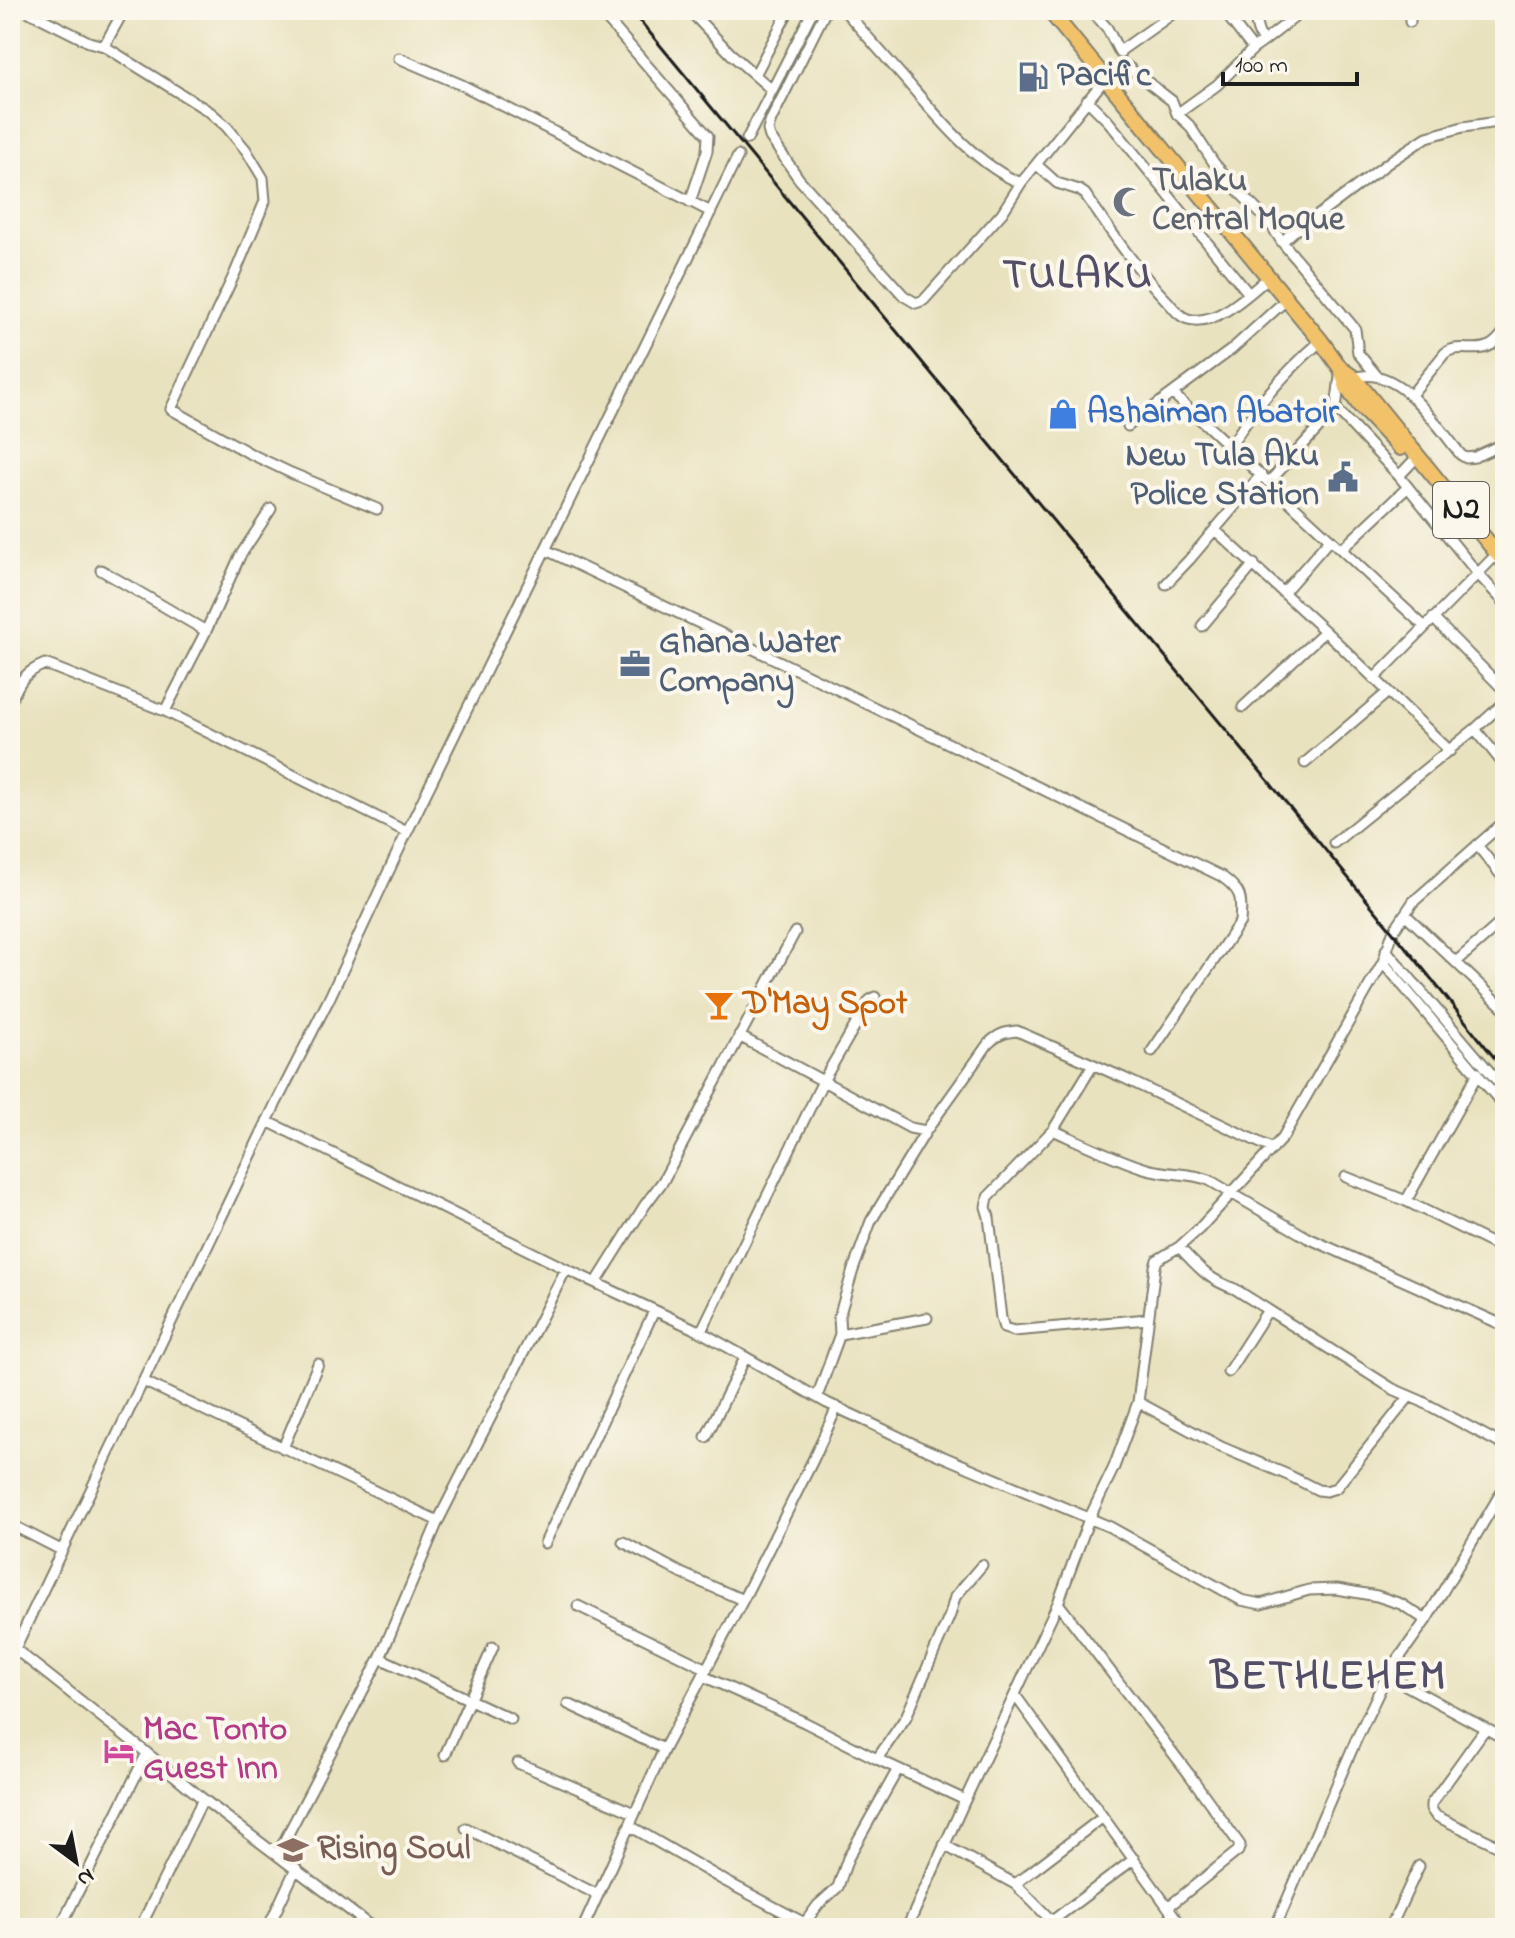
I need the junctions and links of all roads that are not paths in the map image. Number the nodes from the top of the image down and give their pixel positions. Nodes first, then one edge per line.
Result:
1 (25, 10) edge
2 (124, 10) edge
3 (599, 10) edge
4 (689, 10) edge
5 (789, 10) edge
6 (813, 10) edge
7 (826, 10) edge
8 (844, 10) edge
9 (1049, 10) edge
10 (1091, 10) edge
11 (1178, 10) edge
12 (1223, 10) edge
13 (1260, 10) edge
14 (1304, 10) edge
15 (1410, 10) edge
16 (1410, 22) dead end
17 (1263, 42) junction
18 (104, 46) junction
19 (1253, 49) junction
20 (1120, 51) junction
21 (399, 58) dead end
22 (1124, 64) junction
23 (755, 75) junction
24 (1105, 79) junction
25 (772, 90) junction
26 (1087, 100) junction
27 (1177, 114) junction
28 (1505, 121) edge
29 (747, 139) dead end
30 (738, 156) dead end
31 (1037, 165) junction
32 (1021, 183) junction
33 (690, 202) junction
34 (711, 212) junction
35 (1282, 242) junction
36 (1269, 277) junction
37 (1249, 294) junction
38 (1287, 299) junction
39 (1505, 331) edge
40 (1321, 341) junction
41 (1341, 369) junction
42 (1377, 376) junction
43 (1354, 378) junction
44 (1173, 394) junction
45 (1411, 395) junction
46 (1336, 409) junction
47 (1128, 426) dead end
48 (1505, 443) edge
49 (1230, 447) junction
50 (1417, 457) junction
51 (1399, 476) junction
52 (1265, 479) junction
53 (1408, 487) junction
54 (271, 509) dead end
55 (377, 509) dead end
56 (1215, 530) junction
57 (1330, 539) junction
58 (1342, 549) junction
59 (546, 550) junction
60 (1501, 559) edge
61 (1254, 564) junction
62 (101, 570) dead end
63 (1478, 574) junction
64 (1166, 584) dead end
65 (1284, 592) junction
66 (1505, 603) edge
67 (1433, 618) junction
68 (1202, 626) dead end
69 (1425, 627) junction
70 (206, 631) junction
71 (1325, 631) junction
72 (1375, 678) junction
73 (1505, 691) edge
74 (1388, 692) junction
75 (1505, 702) edge
76 (10, 703) edge
77 (1243, 707) dead end
78 (165, 711) junction
79 (1475, 729) junction
80 (1450, 751) junction
81 (1305, 763) dead end
82 (1505, 766) edge
83 (1505, 821) edge
84 (407, 832) junction
85 (1334, 843) dead end
86 (1477, 845) junction
87 (1505, 880) edge
88 (1405, 914) junction
89 (1505, 919) edge
90 (795, 932) dead end
91 (1386, 950) junction
92 (1383, 962) junction
93 (1456, 962) junction
94 (875, 997) dead end
95 (1505, 1009) edge
96 (739, 1036) junction
97 (1152, 1051) dead end
98 (1093, 1065) junction
99 (1478, 1073) junction
100 (823, 1081) junction
101 (1505, 1090) edge
102 (1505, 1107) edge
103 (267, 1121) junction
104 (1053, 1130) junction
105 (926, 1131) junction
106 (1273, 1149) junction
107 (1346, 1177) dead end
108 (1232, 1194) junction
109 (1406, 1201) junction
110 (1179, 1247) junction
111 (1505, 1250) edge
112 (566, 1269) junction
113 (596, 1283) junction
114 (1268, 1310) junction
115 (654, 1311) junction
116 (927, 1318) dead end
117 (1148, 1319) junction
118 (1505, 1326) edge
119 (701, 1332) junction
120 (840, 1334) junction
121 (745, 1358) junction
122 (318, 1364) dead end
123 (1228, 1372) dead end
124 (143, 1381) junction
125 (817, 1397) junction
126 (1409, 1397) junction
127 (1138, 1402) junction
128 (837, 1407) junction
129 (706, 1437) dead end
130 (1505, 1446) edge
131 (283, 1448) junction
132 (1505, 1486) edge
133 (1496, 1501) junction
134 (1505, 1508) edge
135 (1089, 1519) junction
136 (438, 1521) junction
137 (10, 1524) edge
138 (623, 1542) dead end
139 (545, 1543) dead end
140 (61, 1550) junction
141 (982, 1565) dead end
142 (743, 1600) junction
143 (1058, 1603) junction
144 (578, 1606) dead end
145 (1426, 1620) junction
146 (493, 1647) dead end
147 (12, 1654) edge
148 (380, 1658) junction
149 (705, 1672) junction
150 (1387, 1675) junction
151 (1015, 1695) junction
152 (471, 1700) junction
153 (568, 1704) dead end
154 (511, 1719) dead end
155 (1485, 1729) junction
156 (1505, 1739) edge
157 (664, 1749) junction
158 (147, 1753) junction
159 (445, 1755) dead end
160 (877, 1759) junction
161 (518, 1763) dead end
162 (898, 1769) junction
163 (203, 1799) junction
164 (965, 1800) junction
165 (634, 1813) junction
166 (1103, 1817) junction
167 (630, 1826) junction
168 (466, 1828) dead end
169 (944, 1845) junction
170 (1505, 1849) edge
171 (277, 1855) junction
172 (1134, 1859) junction
173 (1419, 1866) dead end
174 (296, 1868) junction
175 (1015, 1884) junction
176 (598, 1895) junction
177 (1168, 1907) junction
178 (802, 1925) edge
179 (1054, 1926) edge
180 (60, 1928) edge
181 (140, 1928) edge
182 (268, 1928) edge
183 (373, 1928) edge
184 (583, 1928) edge
185 (814, 1928) edge
186 (907, 1928) edge
187 (1183, 1928) edge
188 (1279, 1928) edge
189 (1390, 1928) edge

1 - 18 street
2 - 18 street
3 - 33 street
4 - 23 street
5 - 23 street
6 - 25 street
7 - 32 street
8 - 32 street
9 - 24 highway, N2
10 - 20 street
11 - 20 street
12 - 19 street
13 - 17 street
14 - 17 street
15 - 16 street
17 - 19 street
18 - 55 street
19 - 27 street
20 - 22 street
21 - 33 street
22 - 24 street
22 - 27 street
23 - 25 street
24 - 26 street
24 - 36 highway, N2
25 - 29 street
26 - 31 street
26 - 37 street
27 - 35 street
28 - 35 street
30 - 34 street
31 - 32 street
31 - 37 street
33 - 34 street
34 - 59 street
35 - 42 street
36 - 37 street
36 - 38 highway, N2
38 - 40 highway, N2
38 - 44 street
39 - 45 street
40 - 41 highway, N2
40 - 49 street
41 - 43 highway, N2
41 - 46 street
41 - 50 highway, N2
42 - 43 street
42 - 45 street
43 - 50 highway, N2
44 - 47 street
44 - 49 street
45 - 48 street
46 - 51 street
46 - 52 street
49 - 52 street
50 - 51 street
50 - 60 highway, N2
51 - 53 street
52 - 56 street
52 - 57 street
53 - 58 street
53 - 63 street
54 - 70 street
56 - 61 street
56 - 64 street
57 - 58 street
57 - 65 street
58 - 69 street
59 - 84 street
59 - 97 street
60 - 63 street
61 - 65 street
61 - 68 street
62 - 70 street
63 - 66 street
63 - 67 street
65 - 71 street
67 - 69 street
67 - 73 street
69 - 72 street
70 - 78 street
71 - 72 street
71 - 77 street
72 - 74 street
74 - 80 street
74 - 81 street
75 - 79 street
76 - 78 street
78 - 84 street
79 - 80 street
79 - 82 street
80 - 85 street
83 - 86 street
84 - 103 street
86 - 87 street
86 - 88 street
88 - 91 street
88 - 93 street
89 - 93 street
90 - 96 street
91 - 92 street
91 - 101 street
92 - 99 street
92 - 106 street
93 - 95 street
94 - 100 street
96 - 100 street
96 - 113 street
98 - 104 street
98 - 105 street
98 - 106 street
99 - 102 street
99 - 109 street
100 - 105 street
100 - 119 street
103 - 112 street
103 - 124 street
104 - 108 street
104 - 117 street
105 - 120 street
106 - 108 street
107 - 109 street
108 - 110 street
108 - 118 street
109 - 111 street
110 - 114 street
110 - 117 street
112 - 113 street
112 - 136 street
113 - 115 street
114 - 123 street
114 - 126 street
115 - 119 street
115 - 139 street
116 - 120 street
117 - 127 street
119 - 121 street
120 - 125 street
121 - 125 street
121 - 129 street
122 - 131 street
124 - 131 street
124 - 140 street
125 - 128 street
126 - 127 street
126 - 130 street
127 - 135 street
128 - 135 street
128 - 142 street
131 - 136 street
132 - 133 street
133 - 134 street
133 - 145 street
135 - 143 street
135 - 145 street
136 - 148 street
137 - 140 street
138 - 142 street
140 - 147 street
141 - 160 street
142 - 149 street
143 - 151 street
143 - 177 street
144 - 149 street
145 - 150 street
146 - 152 street
147 - 158 street
148 - 152 street
148 - 171 street
149 - 157 street
149 - 160 street
150 - 155 street
150 - 188 street
151 - 164 street
151 - 166 street
152 - 154 street
152 - 159 street
153 - 157 street
155 - 156 street
155 - 170 street
157 - 165 street
158 - 163 street
158 - 180 street
160 - 162 street
161 - 165 street
162 - 164 street
162 - 178 street
163 - 171 street
163 - 181 street
164 - 169 street
165 - 167 street
166 - 172 street
166 - 175 street
167 - 176 street
167 - 178 street
168 - 176 street
169 - 175 street
169 - 186 street
171 - 174 street
172 - 177 street
172 - 179 street
173 - 189 street
174 - 182 street
174 - 183 street
175 - 179 street
176 - 184 street
177 - 187 street
178 - 185 street

